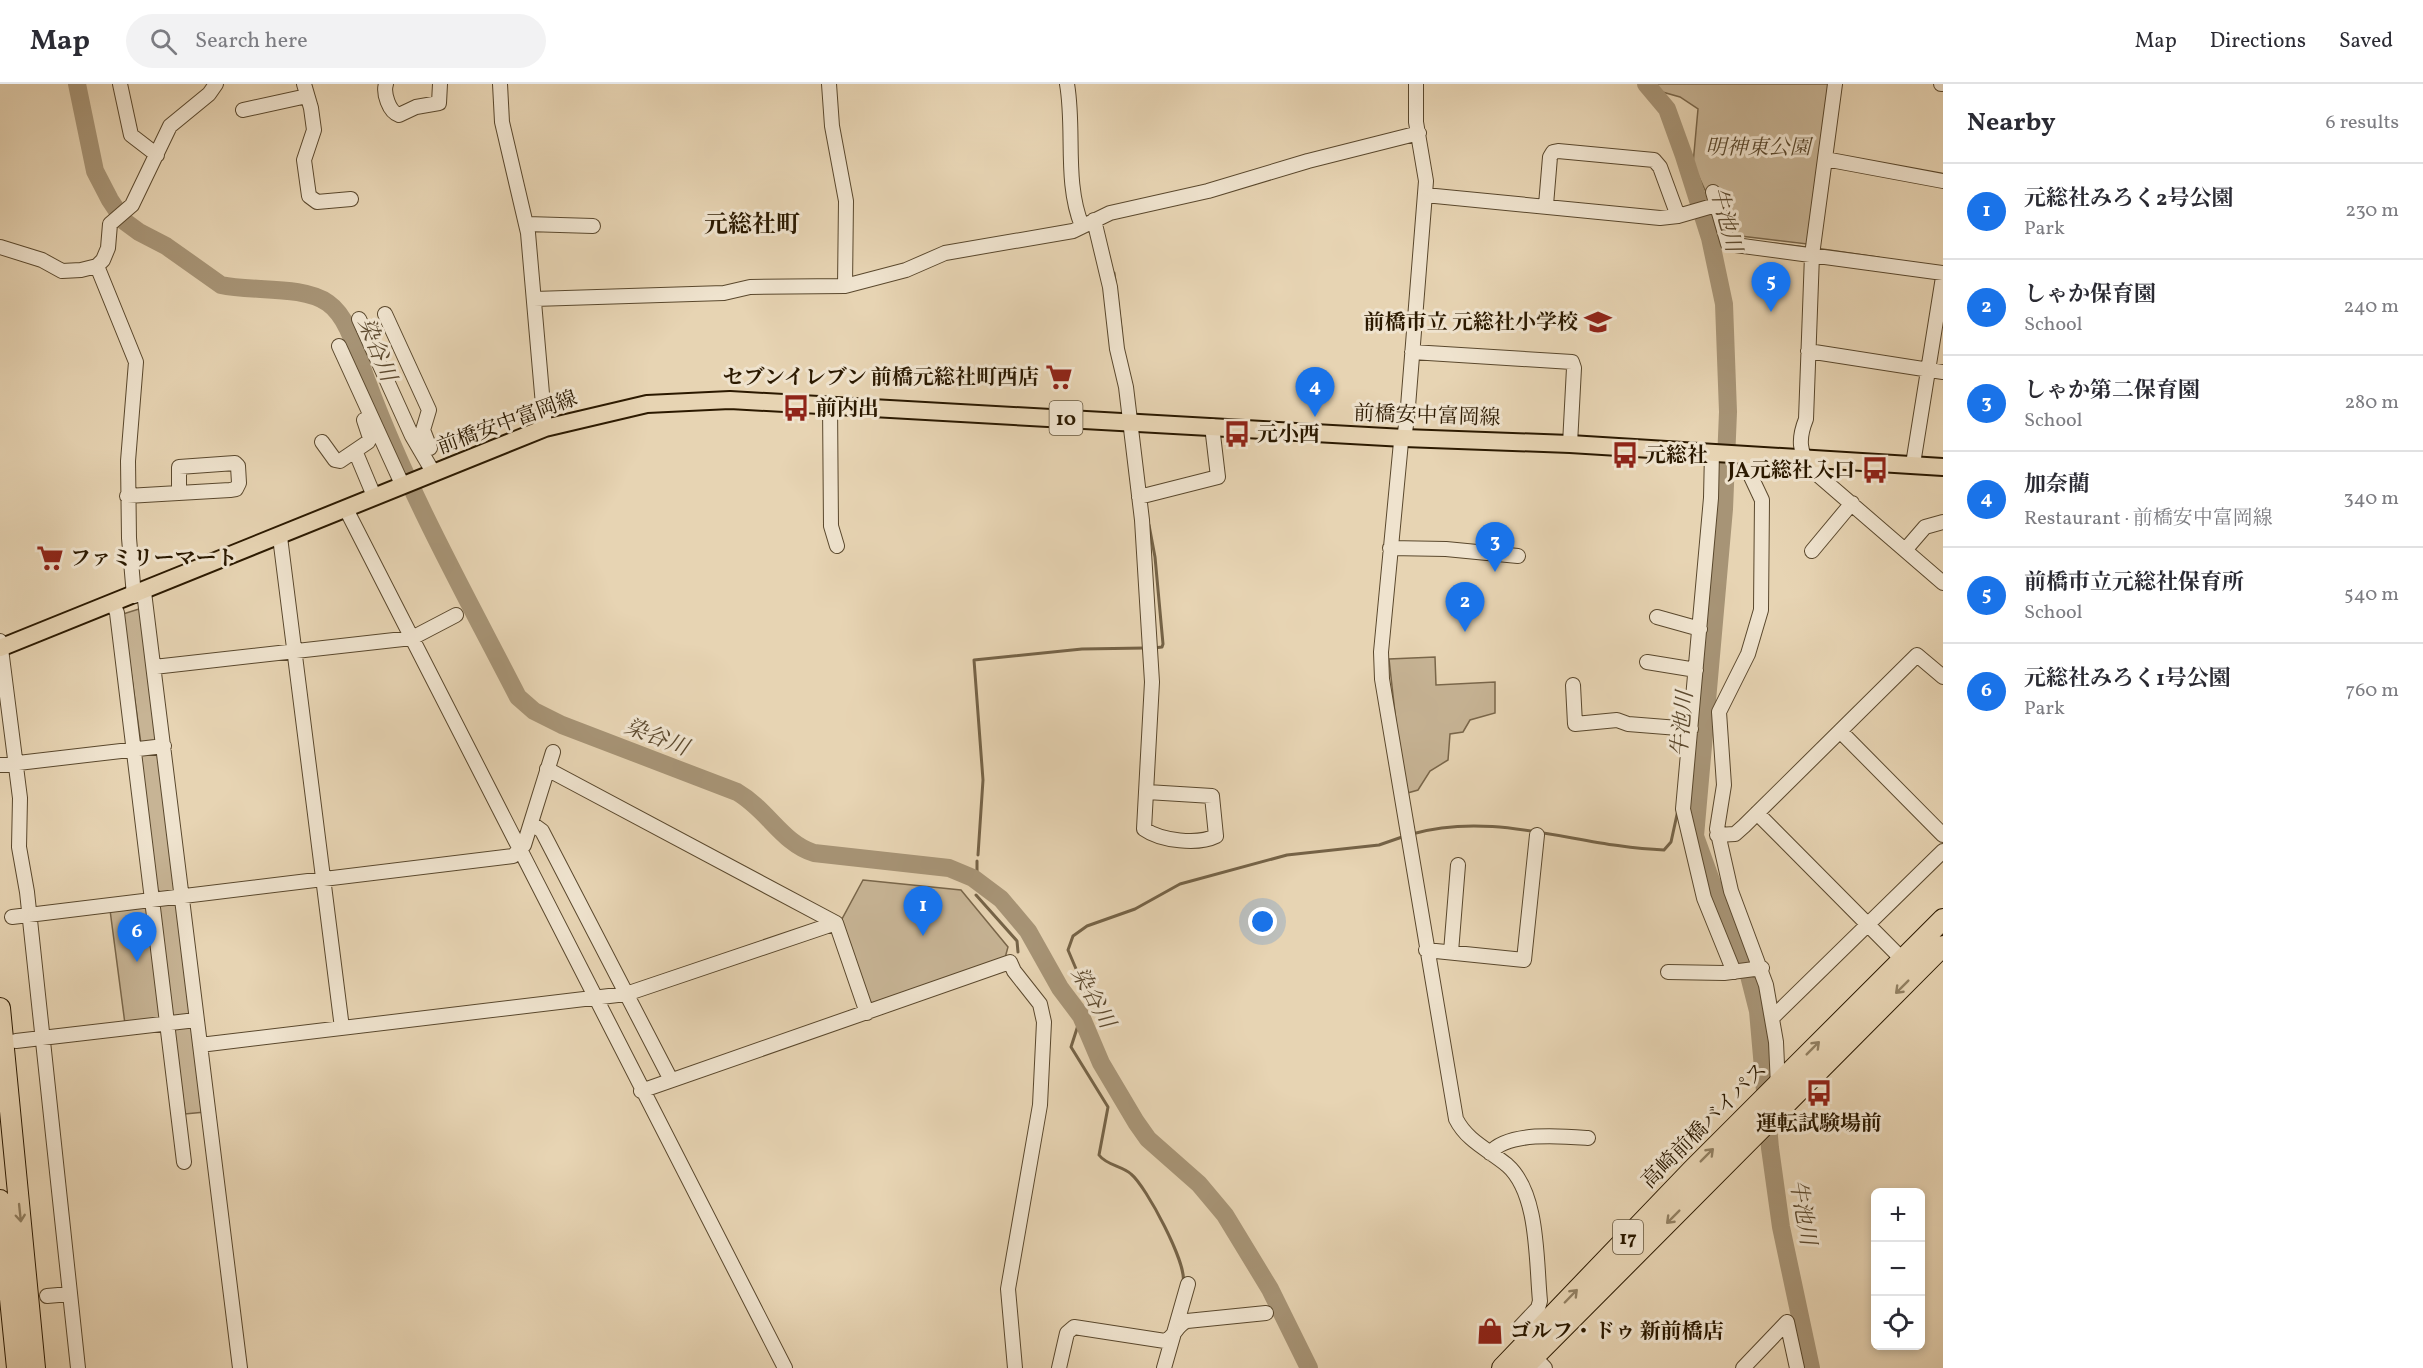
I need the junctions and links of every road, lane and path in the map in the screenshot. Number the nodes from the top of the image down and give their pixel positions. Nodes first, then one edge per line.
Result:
1 (120, 84) edge
2 (216, 84) edge
3 (386, 84) edge
4 (441, 84) edge
5 (500, 84) edge
6 (829, 84) edge
7 (1067, 84) edge
8 (1416, 84) edge
9 (1835, 84) edge
10 (305, 90) edge
11 (243, 110) dead end
12 (1419, 134) junction
13 (157, 154) junction
14 (1825, 159) junction
15 (1943, 181) edge
16 (1425, 195) junction
17 (351, 199) dead end
18 (1546, 205) junction
19 (1684, 214) junction
20 (1088, 223) junction
21 (526, 224) junction
22 (593, 225) dead end
23 (0, 247) edge
24 (1812, 255) junction
25 (97, 266) junction
26 (1943, 275) edge
27 (845, 286) junction
28 (534, 299) junction
29 (385, 314) dead end
30 (359, 319) dead end
31 (339, 346) dead end
32 (1808, 351) junction
33 (1412, 352) junction
34 (1936, 371) edge
35 (830, 404) junction
36 (359, 411) dead end
37 (1130, 420) junction
38 (1212, 426) junction
39 (544, 428) junction
40 (1404, 438) junction
41 (322, 442) dead end
42 (1570, 444) junction
43 (1714, 452) junction
44 (356, 453) junction
45 (1742, 454) junction
46 (1803, 458) junction
47 (1914, 464) junction
48 (1943, 467) edge
49 (434, 472) junction
50 (403, 483) junction
51 (178, 493) junction
52 (127, 496) junction
53 (374, 496) junction
54 (1139, 498) junction
55 (1852, 503) junction
56 (346, 509) junction
57 (1943, 522) edge
58 (280, 537) junction
59 (837, 546) dead end
60 (1390, 548) junction
61 (1906, 549) junction
62 (1812, 551) dead end
63 (1518, 556) dead end
64 (1943, 583) edge
65 (139, 594) junction
66 (113, 603) junction
67 (456, 615) dead end
68 (1657, 617) dead end
69 (1700, 629) junction
70 (412, 639) junction
71 (0, 641) edge
72 (0, 648) edge
73 (296, 653) junction
74 (1647, 662) dead end
75 (154, 667) junction
76 (1696, 670) junction
77 (1943, 676) edge
78 (1573, 686) dead end
79 (1691, 729) junction
80 (1841, 732) junction
81 (164, 746) junction
82 (134, 749) junction
83 (553, 752) dead end
84 (8, 764) edge
85 (548, 770) junction
86 (1147, 792) junction
87 (1757, 813) junction
88 (531, 823) junction
89 (1537, 835) dead end
90 (1717, 835) junction
91 (1943, 836) edge
92 (520, 851) junction
93 (1943, 851) edge
94 (1458, 865) dead end
95 (324, 879) junction
96 (182, 897) junction
97 (152, 900) junction
98 (29, 914) junction
99 (12, 917) dead end
100 (1943, 919) edge
101 (836, 923) junction
102 (1868, 925) junction
103 (1943, 946) edge
104 (1426, 950) junction
105 (1451, 952) junction
106 (1902, 958) junction
107 (1760, 969) junction
108 (1668, 972) dead end
109 (1735, 972) junction
110 (626, 994) junction
111 (593, 998) junction
112 (0, 1008) edge
113 (867, 1013) junction
114 (1773, 1017) junction
115 (196, 1020) junction
116 (168, 1023) junction
117 (342, 1028) junction
118 (43, 1038) junction
119 (16, 1041) dead end
120 (200, 1045) junction
121 (670, 1080) junction
122 (1775, 1087) junction
123 (641, 1091) junction
124 (1776, 1113) junction
125 (1588, 1138) dead end
126 (1490, 1153) junction
127 (184, 1162) dead end
128 (0, 1200) edge
129 (1188, 1284) dead end
130 (70, 1294) junction
131 (47, 1296) dead end
132 (1266, 1312) dead end
133 (1172, 1337) junction
134 (1530, 1362) edge
135 (17, 1368) edge
136 (35, 1368) edge
137 (78, 1368) edge
138 (240, 1368) edge
139 (784, 1368) edge
140 (1015, 1368) edge
141 (1059, 1368) edge
142 (1164, 1368) edge
143 (1502, 1368) edge
144 (1743, 1368) edge
145 (1797, 1368) edge

1 - 13 street
2 - 13 street
3 - 4 street
5 - 21 street
6 - 27 street
7 - 20 street
8 - 12 street
9 - 14 street
10 - 11 street
10 - 17 street
12 - 16 street
12 - 20 street
13 - 25 street
14 - 15 street
14 - 24 street
16 - 18 street
16 - 33 street
18 - 19 street
18 - 19 street
19 - 24 street
20 - 27 street
20 - 37 street
21 - 22 street
21 - 28 street
23 - 25 street
24 - 26 street
24 - 32 street
25 - 52 street
26 - 34 street
27 - 28 street
28 - 39 street
29 - 49 street
30 - 49 street
31 - 50 street
32 - 34 street
32 - 46 street
33 - 40 street
33 - 42 street
34 - 47 street
35 - 37 main road, 前橋安中富岡線 / 10
35 - 39 main road, 前橋安中富岡線 / 10
35 - 59 street
36 - 44 street
37 - 38 main road, 前橋安中富岡線 / 10
37 - 54 street
38 - 40 main road, 前橋安中富岡線 / 10
38 - 54 street
39 - 49 main road, 前橋安中富岡線 / 10
40 - 42 main road, 前橋安中富岡線 / 10
40 - 60 street
41 - 44 street
42 - 43 main road, 前橋安中富岡線 / 10
43 - 45 main road, 10
43 - 69 street
44 - 53 street
45 - 46 main road, 10
45 - 90 street
46 - 47 main road, 10
46 - 55 street
47 - 48 main road, 10
49 - 50 main road, 10
50 - 53 main road, 10
51 - 51 street
51 - 52 street
52 - 65 street
53 - 56 main road, 10
54 - 86 street
55 - 61 street
55 - 62 street
56 - 58 main road, 10
56 - 70 street
57 - 61 street
58 - 65 main road, 10
58 - 73 street
60 - 63 street
60 - 104 street
61 - 64 street
65 - 66 main road, 10
65 - 75 street
66 - 72 main road, 10
66 - 82 street
67 - 70 street
68 - 69 street
69 - 76 street
70 - 73 street
70 - 92 street
71 - 72 street
72 - 84 street
73 - 75 street
73 - 95 street
74 - 76 street
75 - 81 street
76 - 79 street
77 - 80 street
78 - 79 street
79 - 109 street
80 - 87 street
80 - 91 street
81 - 82 street
81 - 96 street
82 - 84 street
82 - 97 street
83 - 85 street
84 - 98 street
85 - 88 street
85 - 101 street
86 - 86 street
87 - 90 street
87 - 102 street
88 - 92 street
88 - 110 street
89 - 105 street
90 - 107 street
92 - 95 street
92 - 111 street
93 - 102 street
94 - 105 street
95 - 96 street
95 - 117 street
96 - 97 street
96 - 115 street
97 - 98 street
97 - 116 street
98 - 99 street
98 - 118 street
100 - 106 highway, 高崎前橋バイパス / 17
101 - 110 street
101 - 113 street
102 - 106 street
102 - 114 street
103 -> 124 highway, 高崎前橋バイパス / 17
104 - 105 street
104 - 126 street
122 -> 106 highway, 高崎前橋バイパス / 17
107 - 109 street
107 - 114 street
108 - 109 street
110 - 111 street
110 - 121 street
111 - 117 street
111 - 123 street
112 -> 136 highway
113 - 121 street
113 - 140 street
114 - 122 street
115 - 116 street
115 - 120 street
116 - 118 street
116 - 127 street
117 - 120 street
118 - 119 street
118 - 130 street
120 - 138 street
121 - 123 street
122 - 124 street
134 -> 122 highway, 高崎前橋バイパス / 17
123 - 139 street
124 -> 134 highway, 高崎前橋バイパス / 17
125 - 126 street
126 - 134 street
128 - 135 highway
129 - 133 street
130 - 131 street
130 - 137 street
132 - 133 street
133 - 141 street
133 - 142 street
134 - 143 highway, 高崎前橋バイパス / 17
144 - 145 street

